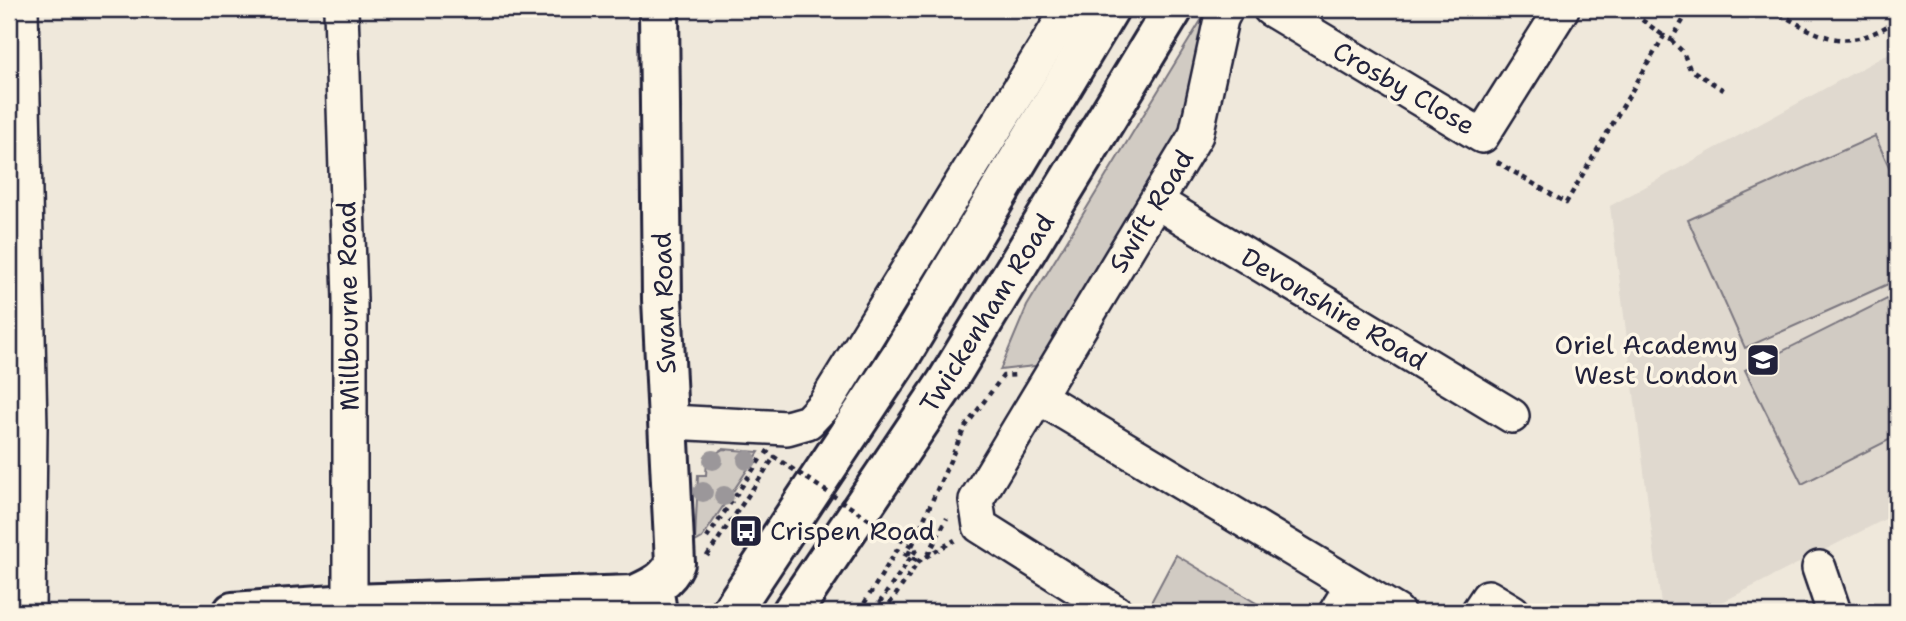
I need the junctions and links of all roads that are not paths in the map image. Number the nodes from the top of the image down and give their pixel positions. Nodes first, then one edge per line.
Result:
1 (21, 9) edge
2 (341, 9) edge
3 (659, 9) edge
4 (1109, 9) edge
5 (1173, 9) edge
6 (1226, 9) edge
7 (1270, 9) edge
8 (1562, 9) edge
9 (1057, 13) edge
10 (1157, 202) junction
11 (946, 383) junction
12 (1047, 385) junction
13 (1512, 416) dead end
14 (670, 422) junction
15 (1819, 568) dead end
16 (1344, 599) edge
17 (655, 600) edge
18 (350, 604) junction
19 (28, 612) edge
20 (233, 612) edge
21 (732, 612) edge
22 (792, 612) edge
23 (820, 612) edge
24 (1116, 612) edge
25 (1397, 612) edge
26 (1478, 612) edge
27 (1513, 612) edge
28 (1834, 612) edge

1 - 19 street
2 - 18 street, Millbourne Road
3 - 14 main road, Swan Road
4 - 21 main road, Twickenham Road
5 - 11 main road, Twickenham Road
6 - 10 street, Swift Road
7 - 8 street, Crosby Close
9 - 14 street
10 - 12 street, Swift Road
10 - 13 street, Devonshire Road
11 - 22 main road, Twickenham Road
11 - 23 main road
12 - 16 street
12 - 24 street, Swift Road
14 - 17 main road, Swan Road
15 - 28 street
16 - 25 street
17 - 18 main road
18 - 20 main road
26 - 27 street

